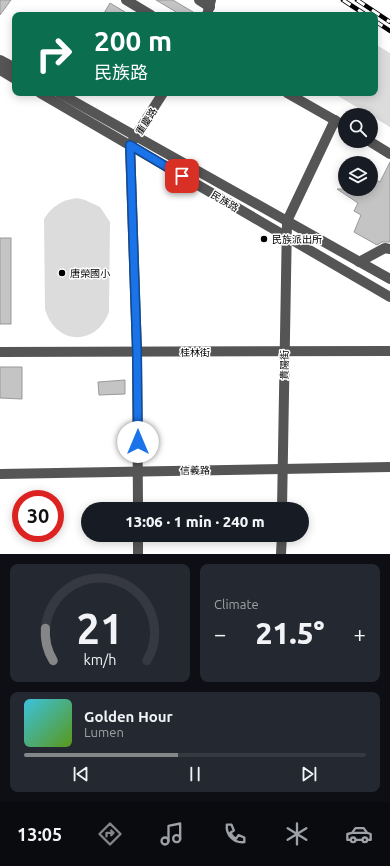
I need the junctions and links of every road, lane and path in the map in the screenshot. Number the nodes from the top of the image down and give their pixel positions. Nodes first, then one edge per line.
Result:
1 (126, 0) edge
2 (198, 0) edge
3 (209, 7) edge
4 (146, 12) edge
5 (0, 60) edge
6 (12, 66) edge
7 (0, 70) edge
8 (12, 77) edge
9 (45, 96) edge
10 (64, 96) edge
11 (162, 96) edge
12 (292, 96) edge
13 (335, 120) junction
14 (338, 122) edge
15 (136, 136) junction
16 (130, 145) junction
17 (378, 147) edge
18 (390, 154) edge
19 (286, 221) junction
20 (286, 238) junction
21 (390, 249) edge
22 (359, 262) junction
23 (390, 279) edge
24 (390, 297) edge
25 (390, 351) edge
26 (0, 352) edge
27 (137, 352) junction
28 (284, 352) junction
29 (390, 467) edge
30 (283, 469) junction
31 (138, 471) junction
32 (0, 474) edge
33 (138, 502) edge
34 (282, 502) edge
35 (138, 542) edge
36 (282, 542) edge
37 (138, 554) edge
38 (281, 554) edge

1 - 4 street
2 - 3 street
5 - 6 street
7 - 8 street
9 - 16 street, 民族路
10 - 15 street, 民族路
11 - 15 street, 重慶路
12 - 13 street
13 - 14 street
13 - 19 street
15 - 16 street, 重慶路
15 - 19 street, 民族路
16 - 20 street, 民族路
16 - 27 street, 重慶路
17 - 18 street
19 - 20 street, 貴陽街
19 - 22 street, 民族路
20 - 24 street, 民族路
20 - 28 street, 貴陽街
21 - 22 street
22 - 23 street, 民族路
25 - 28 street, 桂林街
26 - 27 street, 桂林街
27 - 28 street, 桂林街
27 - 31 street, 重慶路
28 - 30 street, 貴陽街
29 - 30 street, 信義路
30 - 31 street, 信義路
30 - 34 street, 貴陽街
31 - 32 street, 信義路
31 - 33 street, 重慶路
35 - 37 street
36 - 38 street

